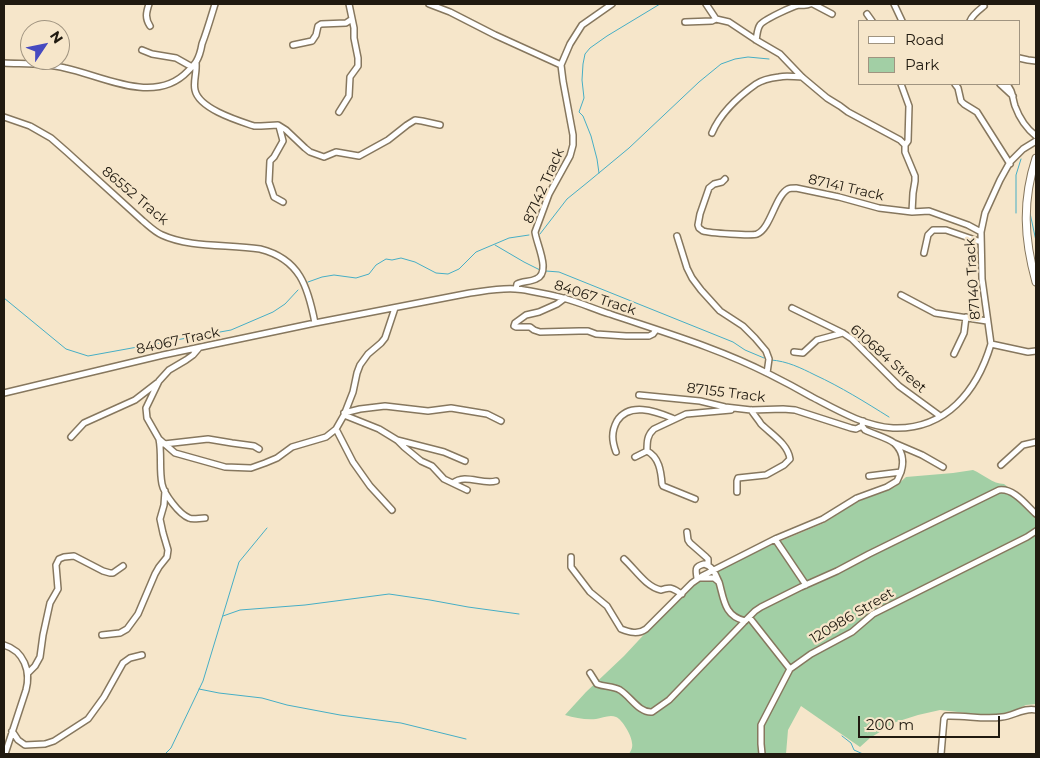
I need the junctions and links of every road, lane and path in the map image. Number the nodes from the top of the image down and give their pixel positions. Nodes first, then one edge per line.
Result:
1 (149, 4) edge
2 (215, 4) edge
3 (349, 4) edge
4 (429, 4) edge
5 (612, 4) edge
6 (706, 4) edge
7 (812, 4) edge
8 (894, 4) edge
9 (984, 6) dead end
10 (832, 14) dead end
11 (866, 14) dead end
12 (716, 19) junction
13 (352, 20) junction
14 (871, 20) edge
15 (902, 20) edge
16 (970, 20) edge
17 (685, 22) dead end
18 (150, 26) dead end
19 (756, 40) junction
20 (294, 45) dead end
21 (142, 50) dead end
22 (1020, 58) edge
23 (1036, 61) edge
24 (4, 63) edge
25 (194, 65) junction
26 (561, 65) junction
27 (802, 76) junction
28 (901, 85) edge
29 (955, 85) edge
30 (1001, 85) edge
31 (1007, 85) edge
32 (1013, 97) junction
33 (339, 112) dead end
34 (4, 117) edge
35 (440, 125) dead end
36 (279, 126) junction
37 (712, 133) dead end
38 (1036, 136) edge
39 (1036, 141) edge
40 (905, 145) junction
41 (1036, 158) edge
42 (1010, 164) junction
43 (725, 179) dead end
44 (283, 202) dead end
45 (912, 212) junction
46 (981, 232) junction
47 (677, 236) dead end
48 (981, 242) junction
49 (924, 253) dead end
50 (1036, 282) edge
51 (516, 289) junction
52 (901, 295) dead end
53 (565, 298) junction
54 (395, 308) junction
55 (792, 308) dead end
56 (966, 317) junction
57 (987, 321) junction
58 (315, 323) junction
59 (656, 330) junction
60 (843, 333) junction
61 (991, 344) junction
62 (199, 348) junction
63 (1036, 351) edge
64 (794, 352) dead end
65 (954, 354) dead end
66 (767, 373) junction
67 (159, 381) junction
68 (4, 393) edge
69 (639, 395) dead end
70 (739, 409) junction
71 (751, 410) junction
72 (344, 414) junction
73 (940, 416) junction
74 (674, 420) junction
75 (501, 421) dead end
76 (862, 424) junction
77 (336, 429) junction
78 (71, 437) dead end
79 (159, 439) junction
80 (397, 440) junction
81 (1036, 442) edge
82 (894, 443) junction
83 (164, 444) junction
84 (260, 449) dead end
85 (647, 450) junction
86 (616, 452) dead end
87 (635, 457) dead end
88 (465, 461) dead end
89 (1001, 465) dead end
90 (943, 467) dead end
91 (901, 472) junction
92 (869, 476) dead end
93 (496, 481) dead end
94 (453, 483) junction
95 (468, 490) dead end
96 (165, 491) junction
97 (738, 492) dead end
98 (695, 499) dead end
99 (392, 510) dead end
100 (1036, 514) edge
101 (204, 518) dead end
102 (1036, 531) edge
103 (687, 532) dead end
104 (775, 539) junction
105 (571, 557) dead end
106 (624, 559) dead end
107 (708, 565) junction
108 (123, 566) dead end
109 (714, 570) junction
110 (698, 578) junction
111 (719, 582) junction
112 (806, 585) junction
113 (682, 594) junction
114 (747, 619) junction
115 (102, 635) dead end
116 (4, 645) edge
117 (142, 655) dead end
118 (790, 669) junction
119 (28, 673) junction
120 (590, 673) dead end
121 (1036, 710) edge
122 (12, 731) junction
123 (4, 754) edge
124 (762, 754) edge
125 (941, 754) edge

1 - 18 street
2 - 25 street
3 - 13 street
4 - 26 street
5 - 26 street
6 - 12 street
7 - 10 street
7 - 19 street
8 - 15 street
9 - 16 street
11 - 14 street
12 - 17 street
12 - 19 street
13 - 20 street
13 - 33 street
19 - 27 street
21 - 25 street
22 - 23 street
24 - 25 street
25 - 36 street
26 - 51 street, 87142 Track
27 - 37 street
27 - 40 street
28 - 40 street
29 - 42 street
30 - 32 street
31 - 32 street
32 - 38 street
34 - 58 street, 86552 Track
35 - 36 street
36 - 44 street
39 - 42 street, 87140 Track
40 - 45 street
41 - 50 main road
42 - 46 street, 87140 Track
43 - 45 street, 87141 Track
45 - 46 street, 87141 Track
46 - 48 street, 87140 Track
47 - 66 street
48 - 49 street
48 - 57 street, 87140 Track
51 - 53 street, 84067 Track
51 - 54 street, 84067 Track
52 - 56 street
53 - 59 street, 84067 Track
53 - 59 street
54 - 58 street, 84067 Track
54 - 72 street
55 - 60 street, 610684 Street
56 - 57 street
56 - 65 street
57 - 61 street, 87140 Track
58 - 62 street, 84067 Track
59 - 66 street, 84067 Track
60 - 64 street
60 - 73 street, 610684 Street
61 - 63 street
61 - 73 street, 84067 Track
62 - 67 street
62 - 68 street, 84067 Track
66 - 76 street, 84067 Track
67 - 78 street
67 - 79 street
69 - 70 street, 87155 Track
70 - 71 street, 87155 Track
70 - 74 street
71 - 76 street, 87155 Track
71 - 97 street
72 - 75 street
72 - 77 street
72 - 80 street
73 - 76 street, 84067 Track
74 - 85 street
74 - 86 street
76 - 82 street
77 - 83 street
77 - 99 street
79 - 83 street
79 - 96 street
80 - 88 street
80 - 94 street
81 - 89 street
82 - 90 street
82 - 91 street
83 - 84 street
85 - 87 street
85 - 98 street
91 - 92 street
91 - 104 street
93 - 94 street
94 - 95 street
96 - 101 street
96 - 115 street
100 - 112 street
102 - 118 street, 120986 Street
103 - 107 street
104 - 109 street
104 - 112 street
105 - 113 street
106 - 113 street
107 - 109 street
107 - 110 street
108 - 119 street
109 - 110 street
109 - 111 street
110 - 111 street
110 - 113 street
111 - 114 street
112 - 114 street
114 - 118 street
114 - 120 street
116 - 119 street
117 - 122 street
118 - 124 street, 120986 Street
119 - 122 street
121 - 125 street
122 - 123 street

